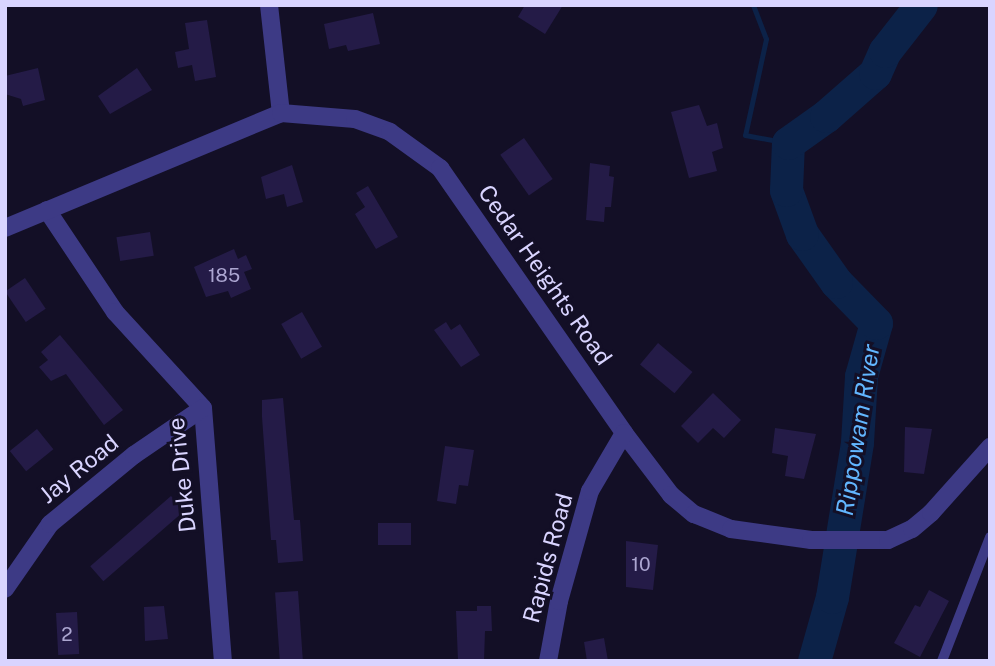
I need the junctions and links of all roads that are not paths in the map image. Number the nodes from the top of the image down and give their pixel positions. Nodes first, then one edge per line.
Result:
1 (269, 5) edge
2 (281, 113) junction
3 (47, 210) junction
4 (5, 228) edge
5 (203, 408) junction
6 (624, 433) junction
7 (990, 447) edge
8 (990, 537) edge
9 (5, 589) edge
10 (223, 661) edge
11 (548, 661) edge
12 (942, 661) edge

1 - 2 street
2 - 3 street, Cedar Heights Road
2 - 6 street, Cedar Heights Road
3 - 4 street, Cedar Heights Road
3 - 5 street, Duke Drive
5 - 9 street, Jay Road
5 - 10 street, Duke Drive
6 - 7 street, Cedar Heights Road
6 - 11 street, Rapids Road
8 - 12 lane

